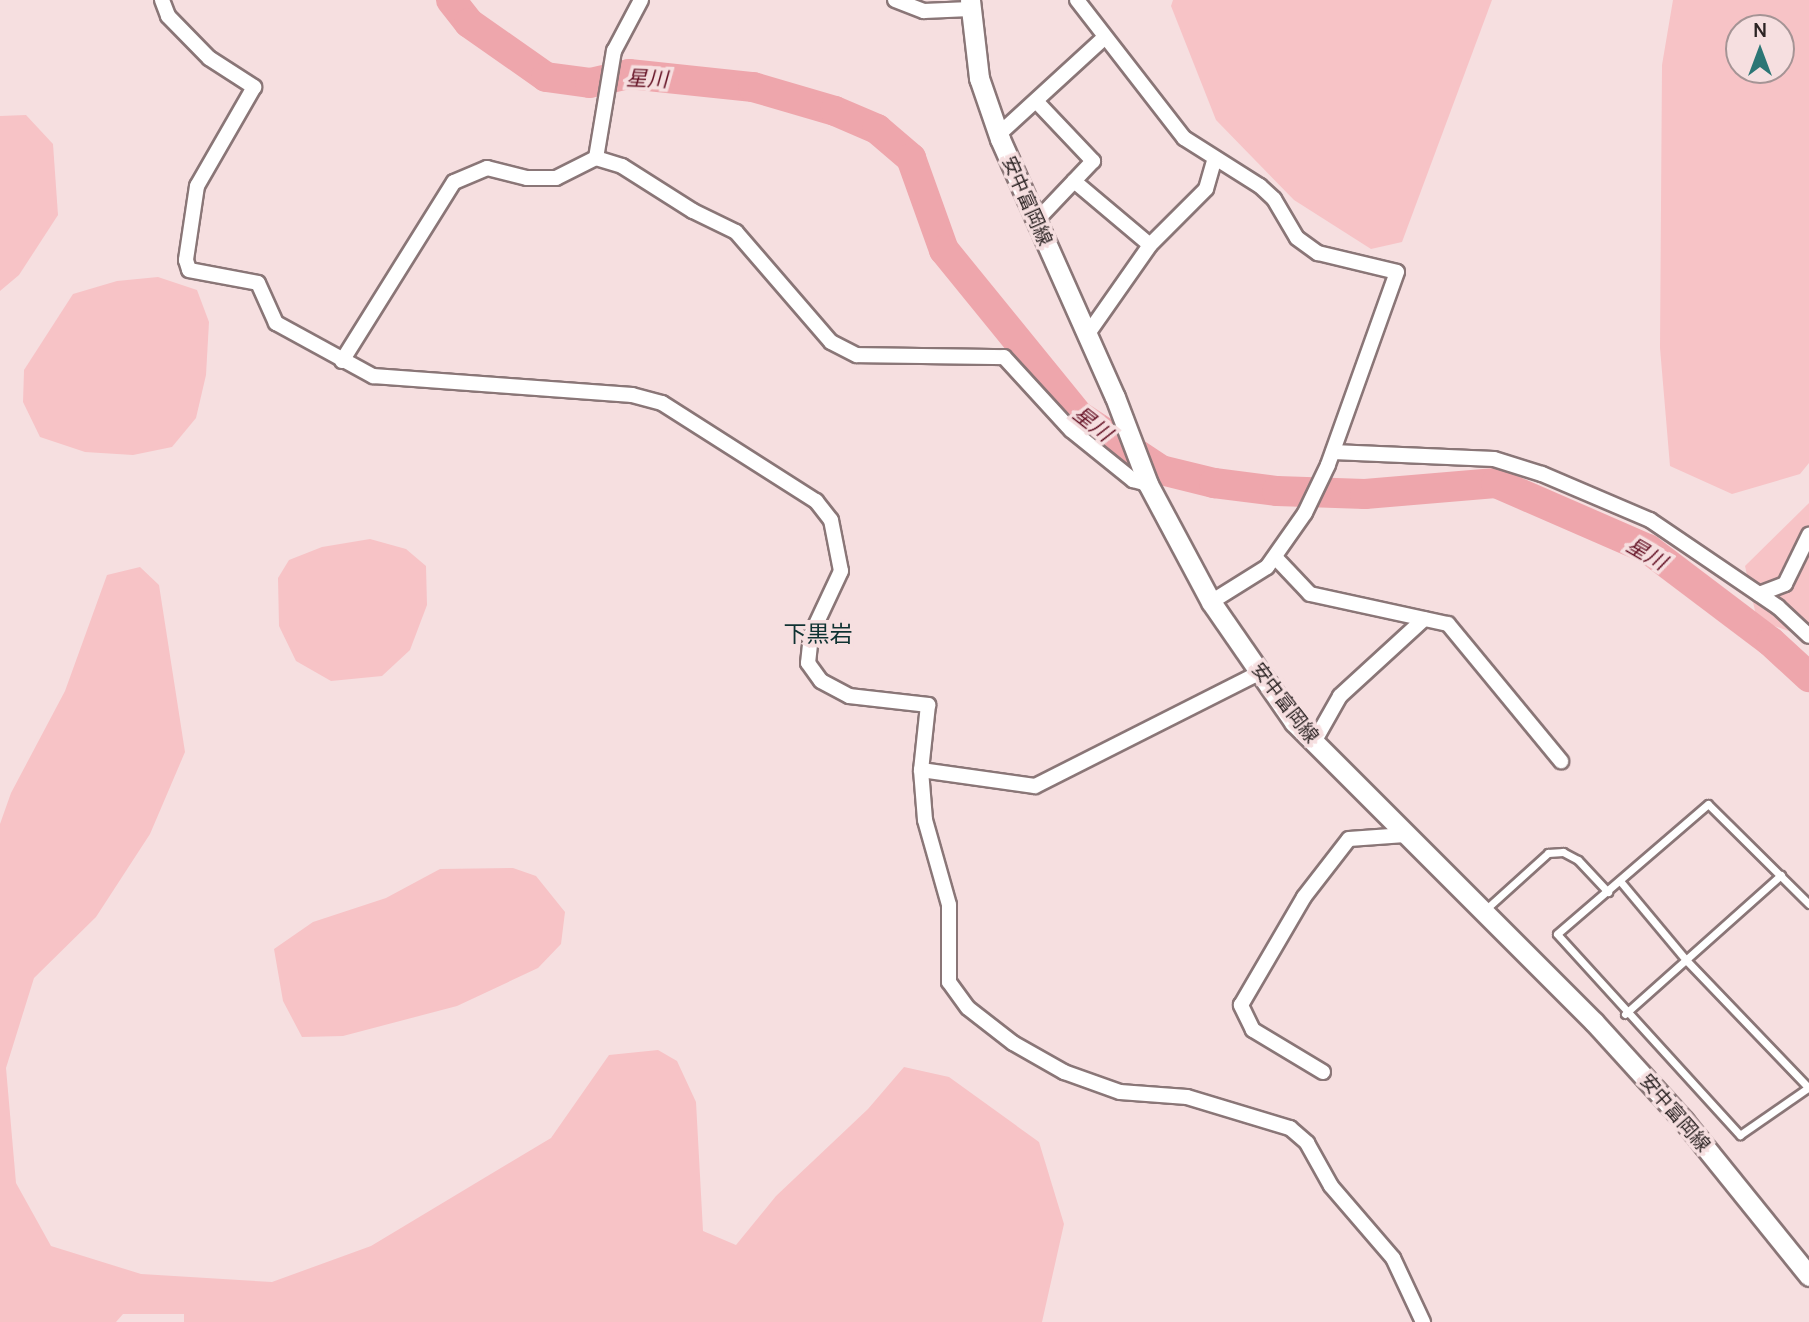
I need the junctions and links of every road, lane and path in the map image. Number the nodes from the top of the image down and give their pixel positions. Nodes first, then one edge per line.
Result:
1 (162, 0) edge
2 (641, 0) edge
3 (895, 0) edge
4 (1077, 0) edge
5 (970, 5) edge
6 (1104, 38) junction
7 (1036, 101) junction
8 (998, 135) junction
9 (596, 158) junction
10 (1215, 158) junction
11 (1074, 181) junction
12 (1036, 221) junction
13 (1150, 245) junction
14 (1087, 335) junction
15 (342, 361) junction
16 (1331, 458) junction
17 (1146, 480) junction
18 (1809, 535) edge
19 (1275, 557) junction
20 (1759, 594) junction
21 (1211, 602) junction
22 (1424, 619) junction
23 (1809, 636) edge
24 (1259, 673) junction
25 (1314, 742) junction
26 (1562, 761) dead end
27 (921, 770) junction
28 (1405, 835) junction
29 (1781, 875) junction
30 (1620, 881) junction
31 (1608, 892) junction
32 (1809, 904) edge
33 (1483, 912) junction
34 (1687, 961) junction
35 (1625, 1014) junction
36 (1323, 1072) dead end
37 (1809, 1088) edge
38 (1809, 1276) edge
39 (1423, 1322) edge

1 - 15 street
2 - 9 street
3 - 5 street
4 - 6 street
5 - 8 main road, 安中富岡線
6 - 7 street
6 - 10 street
7 - 8 street
7 - 11 street
8 - 12 main road, 安中富岡線
9 - 15 street
9 - 17 street
10 - 13 street
10 - 16 street
11 - 12 street
11 - 13 street
12 - 14 main road, 安中富岡線
13 - 14 street
14 - 17 main road, 安中富岡線
15 - 27 street
16 - 19 street
16 - 20 street
17 - 21 main road, 安中富岡線
18 - 20 street
19 - 21 street
19 - 22 street
20 - 23 street
21 - 24 main road, 安中富岡線
22 - 25 street
22 - 26 street
24 - 25 main road, 安中富岡線
24 - 27 street
25 - 28 main road, 安中富岡線
27 - 39 street
28 - 33 main road, 安中富岡線
28 - 36 street
29 - 30 lane
29 - 32 lane
29 - 34 lane
30 - 31 lane
30 - 34 lane
31 - 33 lane
31 - 35 lane
33 - 38 main road, 安中富岡線
34 - 35 lane
34 - 37 lane
35 - 37 lane

